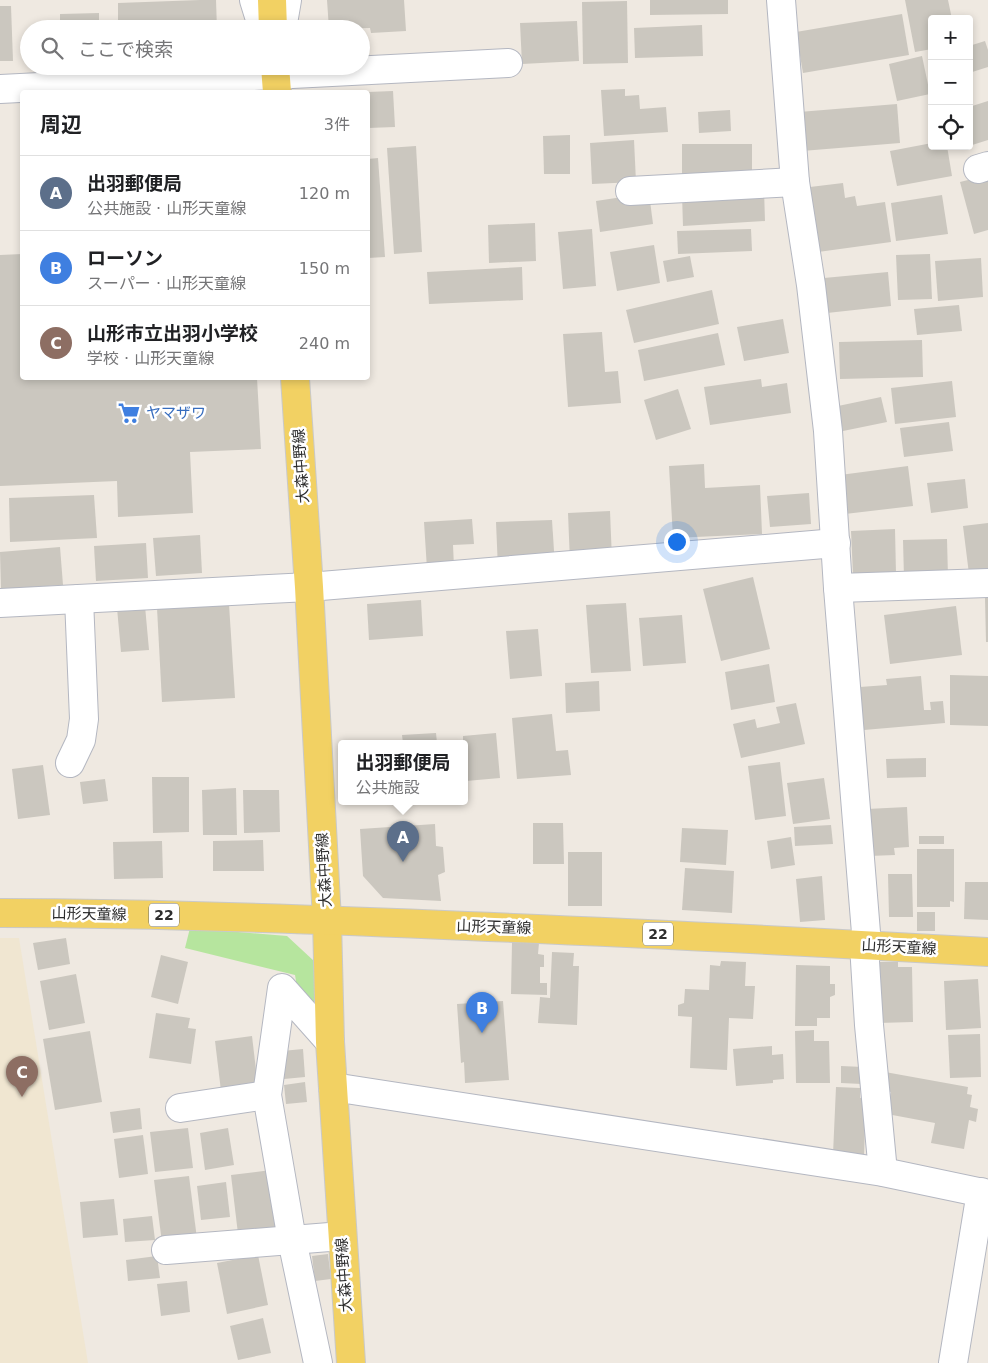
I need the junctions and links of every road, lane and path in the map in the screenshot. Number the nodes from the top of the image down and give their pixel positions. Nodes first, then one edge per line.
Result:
1 (254, 0) edge
2 (272, 0) edge
3 (287, 0) edge
4 (781, 0) edge
5 (260, 20) edge
6 (273, 20) edge
7 (284, 20) edge
8 (508, 63) dead end
9 (370, 69) edge
10 (242, 75) edge
11 (0, 89) edge
12 (795, 182) junction
13 (630, 191) dead end
14 (295, 380) edge
15 (836, 543) junction
16 (988, 583) edge
17 (308, 587) junction
18 (838, 588) junction
19 (79, 599) junction
20 (0, 603) edge
21 (70, 763) dead end
22 (0, 913) edge
23 (327, 920) junction
24 (865, 945) junction
25 (988, 952) edge
26 (330, 1042) junction
27 (333, 1087) junction
28 (267, 1095) junction
29 (180, 1108) dead end
30 (883, 1172) junction
31 (984, 1193) edge
32 (342, 1236) junction
33 (292, 1240) junction
34 (166, 1250) dead end
35 (318, 1363) edge
36 (351, 1363) edge
37 (953, 1363) edge

1 - 5 street
2 - 6 main road
3 - 7 street
4 - 12 street
8 - 9 street
10 - 11 street
12 - 13 street
12 - 15 street
14 - 17 main road, 大森中野線
15 - 17 street
15 - 18 street
16 - 18 street
17 - 19 street
17 - 23 main road, 大森中野線
18 - 24 street
19 - 20 street
19 - 21 street
22 - 23 main road, 山形天童線 / 22
23 - 24 main road, 山形天童線 / 22
23 - 26 main road, 大森中野線
24 - 25 main road, 山形天童線 / 22
24 - 30 street
26 - 27 main road, 大森中野線
26 - 28 street
27 - 30 street
27 - 32 main road, 大森中野線
28 - 29 street
28 - 33 street
30 - 31 street
31 - 37 street
32 - 33 street
32 - 36 main road, 大森中野線
33 - 34 street
33 - 35 street

